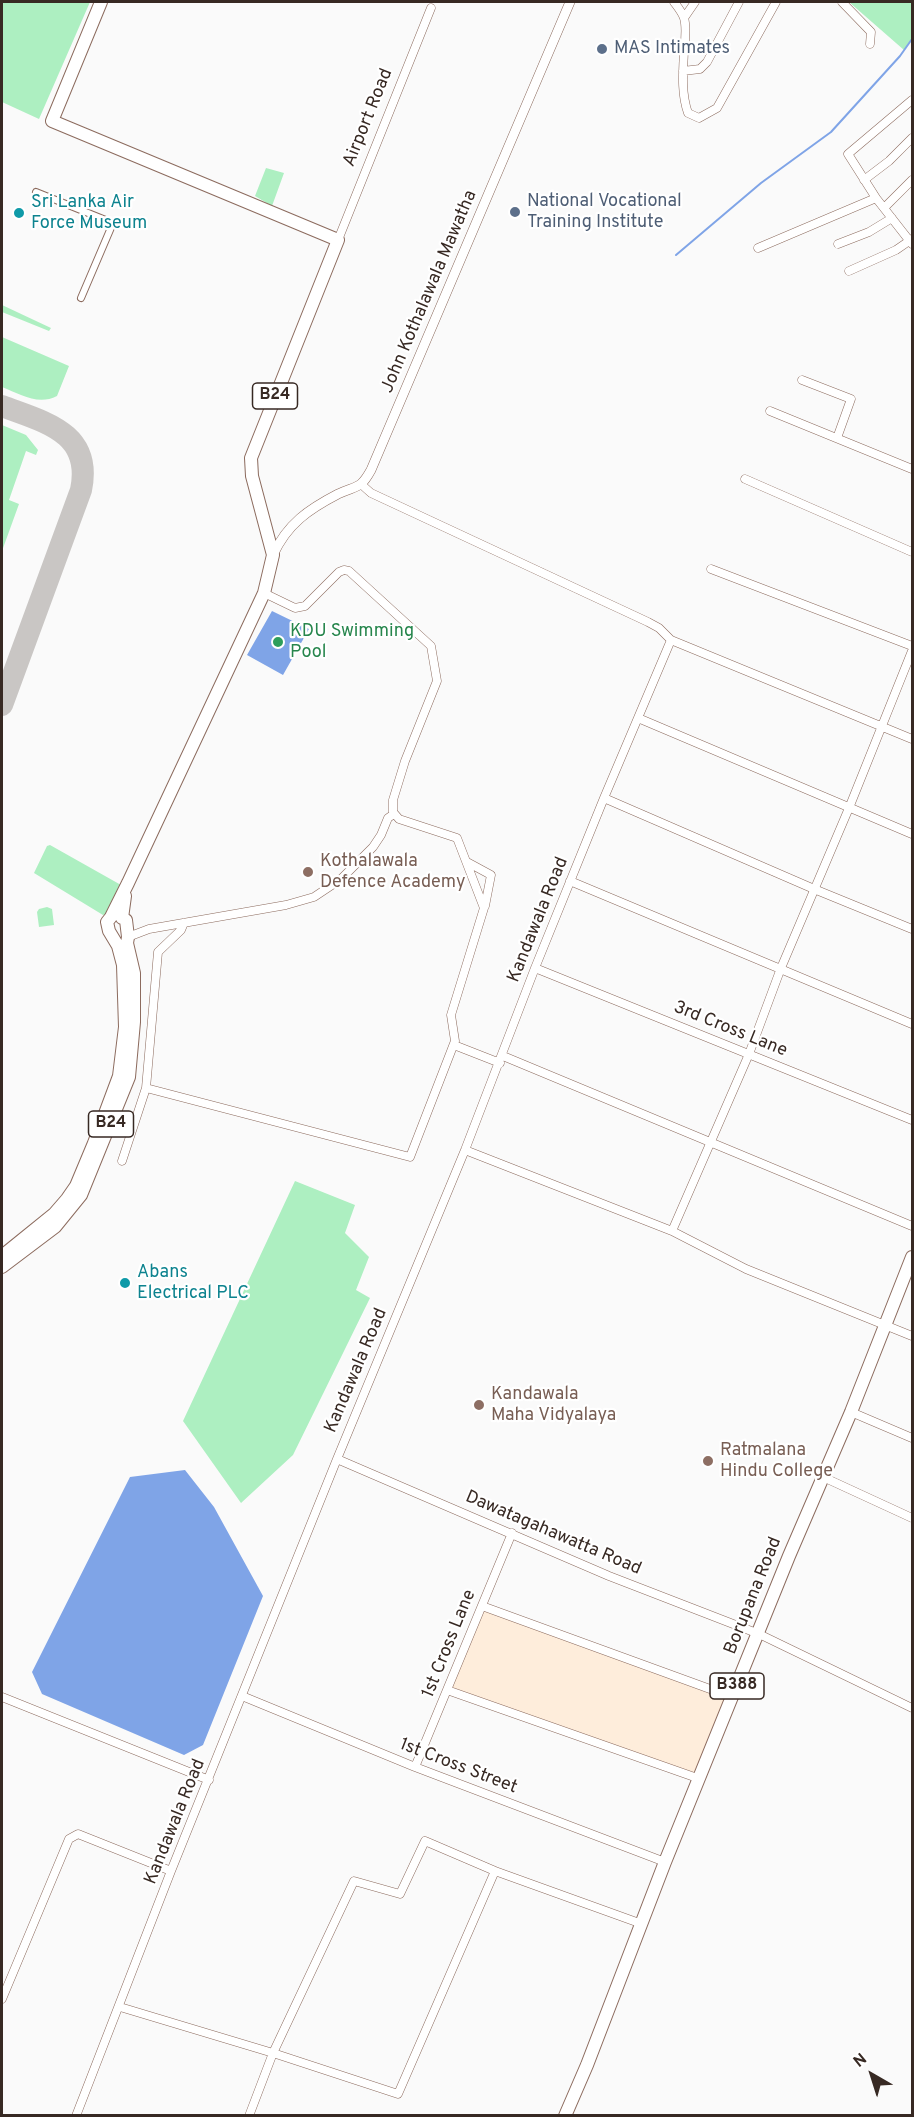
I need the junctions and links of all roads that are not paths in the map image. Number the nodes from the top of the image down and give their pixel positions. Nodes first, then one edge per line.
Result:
1 (101, 2) edge
2 (570, 2) edge
3 (674, 2) edge
4 (694, 2) edge
5 (739, 2) edge
6 (776, 2) edge
7 (842, 2) edge
8 (431, 8) dead end
9 (684, 18) junction
10 (870, 44) dead end
11 (683, 71) junction
12 (912, 100) edge
13 (912, 138) edge
14 (864, 180) junction
15 (912, 180) edge
16 (36, 192) dead end
17 (876, 198) junction
18 (884, 208) junction
19 (892, 218) junction
20 (338, 240) junction
21 (912, 241) edge
22 (838, 244) dead end
23 (758, 248) dead end
24 (849, 271) dead end
25 (81, 298) dead end
26 (802, 380) dead end
27 (770, 411) dead end
28 (837, 438) junction
29 (912, 468) edge
30 (745, 479) dead end
31 (362, 485) junction
32 (912, 552) edge
33 (273, 555) junction
34 (711, 569) dead end
35 (264, 593) junction
36 (671, 640) junction
37 (912, 646) edge
38 (912, 651) edge
39 (638, 718) junction
40 (881, 727) junction
41 (912, 739) edge
42 (604, 798) junction
43 (849, 808) junction
44 (394, 814) junction
45 (912, 834) edge
46 (467, 862) junction
47 (570, 881) junction
48 (814, 889) junction
49 (484, 908) junction
50 (120, 918) junction
51 (184, 923) junction
52 (149, 929) junction
53 (912, 929) edge
54 (124, 942) junction
55 (535, 968) junction
56 (781, 968) junction
57 (912, 1024) edge
58 (454, 1045) junction
59 (748, 1054) junction
60 (501, 1060) junction
61 (146, 1088) junction
62 (912, 1120) edge
63 (709, 1142) junction
64 (465, 1150) junction
65 (122, 1161) dead end
66 (912, 1227) edge
67 (672, 1231) junction
68 (2, 1256) edge
69 (912, 1257) edge
70 (2, 1267) edge
71 (885, 1325) junction
72 (912, 1336) edge
73 (851, 1412) junction
74 (912, 1438) edge
75 (337, 1459) junction
76 (823, 1477) junction
77 (912, 1518) edge
78 (512, 1533) junction
79 (482, 1606) junction
80 (759, 1634) junction
81 (447, 1690) junction
82 (242, 1696) junction
83 (2, 1697) edge
84 (732, 1697) junction
85 (912, 1708) edge
86 (415, 1767) junction
87 (700, 1779) junction
88 (208, 1780) junction
89 (665, 1862) junction
90 (171, 1871) junction
91 (495, 1871) junction
92 (642, 1924) junction
93 (2, 1999) edge
94 (120, 2007) junction
95 (273, 2053) junction
96 (76, 2115) edge
97 (249, 2115) edge
98 (565, 2115) edge

1 - 20 main road
2 - 31 street, John Kothalawala Mawatha
3 - 9 street
4 - 9 street
5 - 11 street
6 - 11 street
7 - 10 street
8 - 20 street, Airport Road
9 - 11 street
12 - 14 street
13 - 14 street
14 - 17 street
15 - 18 street
16 - 25 street
17 - 18 street
17 - 23 street
18 - 19 street
19 - 21 street
19 - 22 street
20 - 33 main road, B24
21 - 24 street
26 - 28 street
27 - 28 street
28 - 29 street
30 - 32 street
31 - 33 street
31 - 36 street
33 - 35 main road, B24
34 - 37 street
35 - 44 street
35 - 50 main road, B24
36 - 39 street, Kandawala Road
36 - 40 street
38 - 40 street
39 - 42 street, Kandawala Road
39 - 43 street
40 - 41 street
40 - 43 street
42 - 47 street, Kandawala Road
42 - 48 street
43 - 45 street
43 - 48 street
44 - 46 street
44 - 51 street
46 - 49 street
46 - 49 street
47 - 55 street, Kandawala Road
47 - 56 street
48 - 53 street
48 - 56 street
49 - 58 street
50 - 52 street
50 - 54 main road, B24
50 - 54 main road, B24
51 - 52 street
51 - 61 street
52 - 54 street
54 - 68 main road, B24
54 - 70 main road, B24
55 - 59 street, 3rd Cross Lane
55 - 60 street, Kandawala Road
56 - 57 street
56 - 59 street
58 - 60 street
58 - 61 street
59 - 62 street, 3rd Cross Lane
59 - 63 street
60 - 63 street
60 - 64 street, Kandawala Road
61 - 65 street
63 - 66 street
63 - 67 street
64 - 67 street
64 - 75 street, Kandawala Road
67 - 71 street
69 - 71 main road, Borupana Road / B388
71 - 72 street
71 - 73 main road, Borupana Road / B388
73 - 74 street
73 - 76 main road, Borupana Road / B388
75 - 78 street, Dawatagahawatta Road
75 - 82 street, Kandawala Road
76 - 77 street
76 - 80 main road, Borupana Road / B388
78 - 79 street, 1st Cross Lane
78 - 80 street, Dawatagahawatta Road
79 - 81 street, 1st Cross Lane
79 - 84 street
80 - 84 main road, Borupana Road / B388
80 - 85 street, Dawatagahawatta Road
81 - 86 street, 1st Cross Lane
81 - 87 street
82 - 86 street, 1st Cross Street
82 - 88 street, Kandawala Road
83 - 88 street
84 - 87 main road, Borupana Road / B388
86 - 89 street, 1st Cross Street
87 - 89 main road, Borupana Road / B388
88 - 90 street, Kandawala Road
89 - 92 main road, Borupana Road / B388
90 - 93 street
90 - 94 street, Kandawala Road
91 - 92 street
91 - 95 street
91 - 95 street
92 - 98 main road, Borupana Road / B388
94 - 95 street
94 - 96 street, Kandawala Road
95 - 97 street

